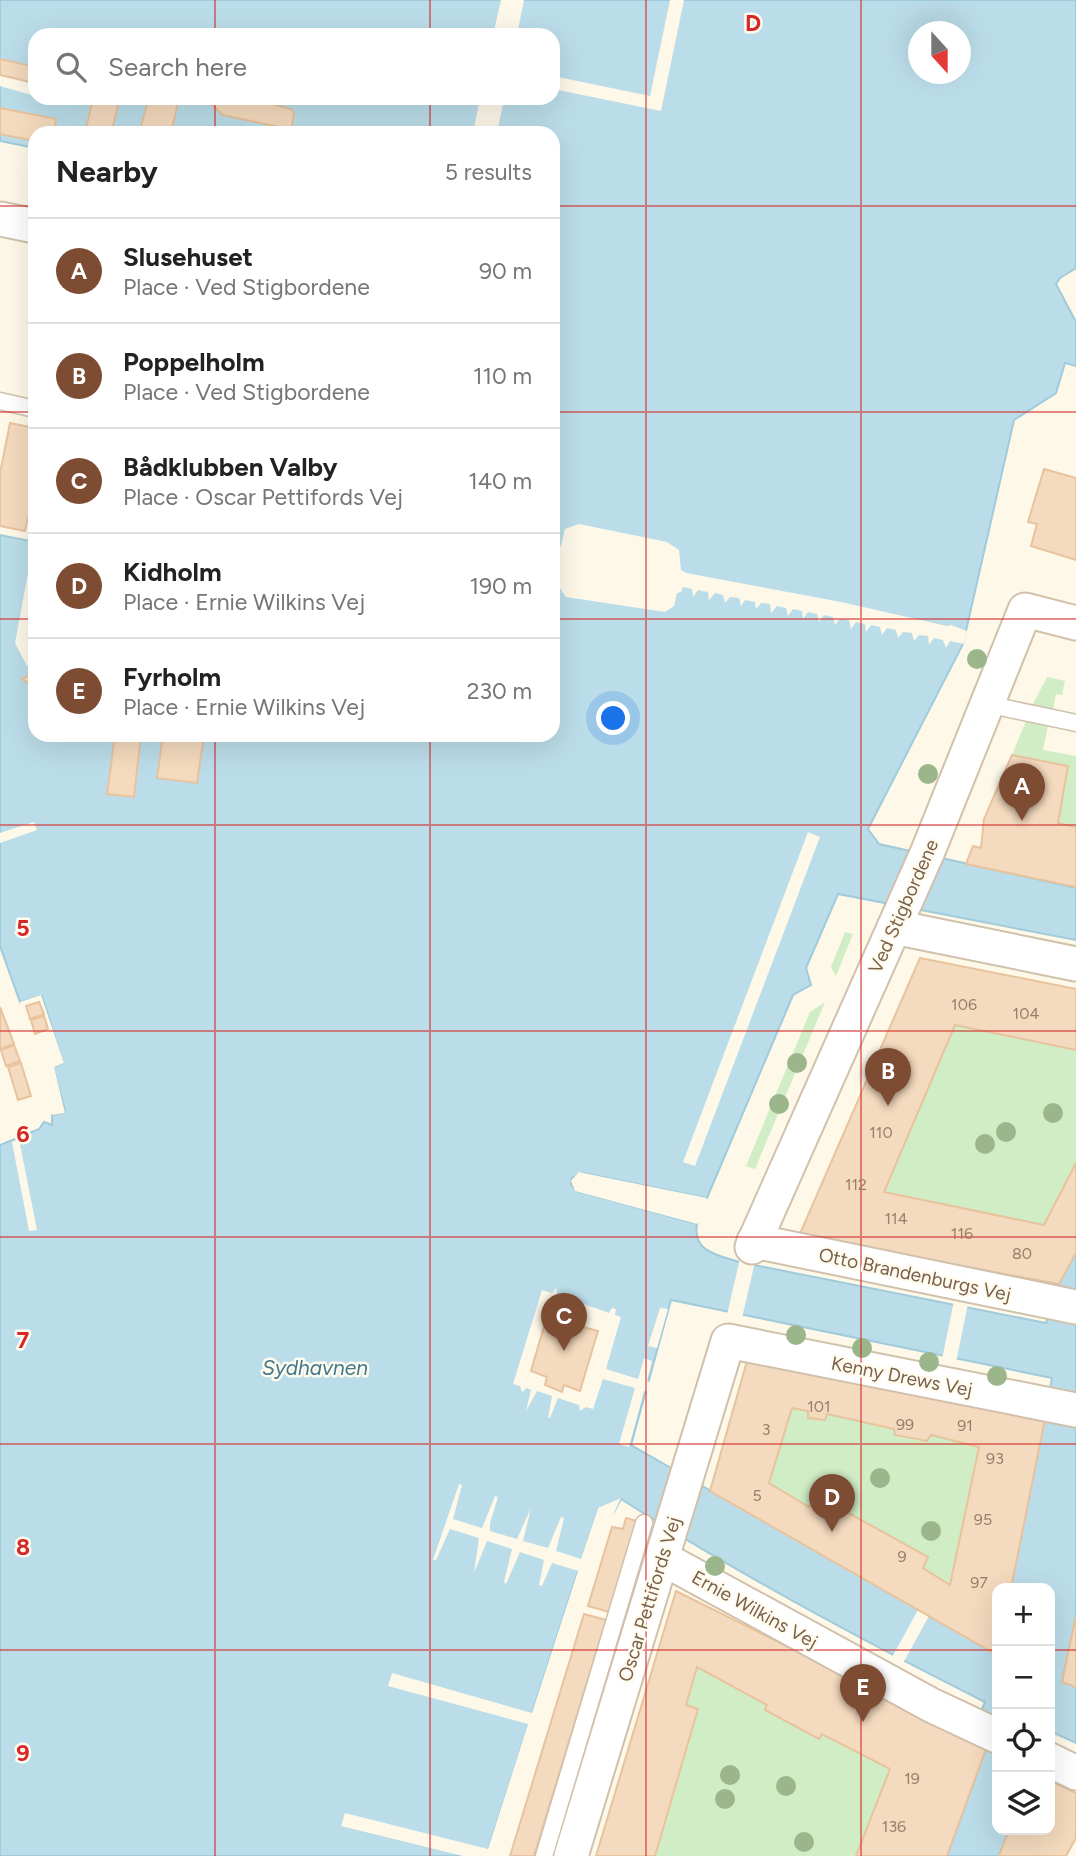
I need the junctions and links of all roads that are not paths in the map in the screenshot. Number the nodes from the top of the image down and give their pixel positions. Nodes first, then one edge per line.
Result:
1 (0, 219) edge
2 (28, 225) edge
3 (0, 401) edge
4 (28, 407) edge
5 (1076, 623) edge
6 (986, 704) junction
7 (1076, 723) edge
8 (898, 920) junction
9 (1076, 964) edge
10 (753, 1244) joint
11 (1076, 1307) edge
12 (728, 1341) joint
13 (1076, 1410) edge
14 (658, 1541) junction
15 (992, 1734) edge
16 (1055, 1762) edge
17 (1076, 1773) edge
18 (544, 1856) edge
19 (571, 1856) edge

1 - 2 street
3 - 4 lane
5 - 6 street, Ved Stigbordene
6 - 7 lane
6 - 8 street, Ved Stigbordene
8 - 9 street
8 - 10 street, Ved Stigbordene
10 - 11 street, Otto Brandenburgs Vej
12 - 13 street, Kenny Drews Vej
12 - 14 street, Oscar Pettifords Vej
14 - 15 street, Ernie Wilkins Vej
14 - 18 lane
14 - 19 street, Oscar Pettifords Vej
16 - 17 street

